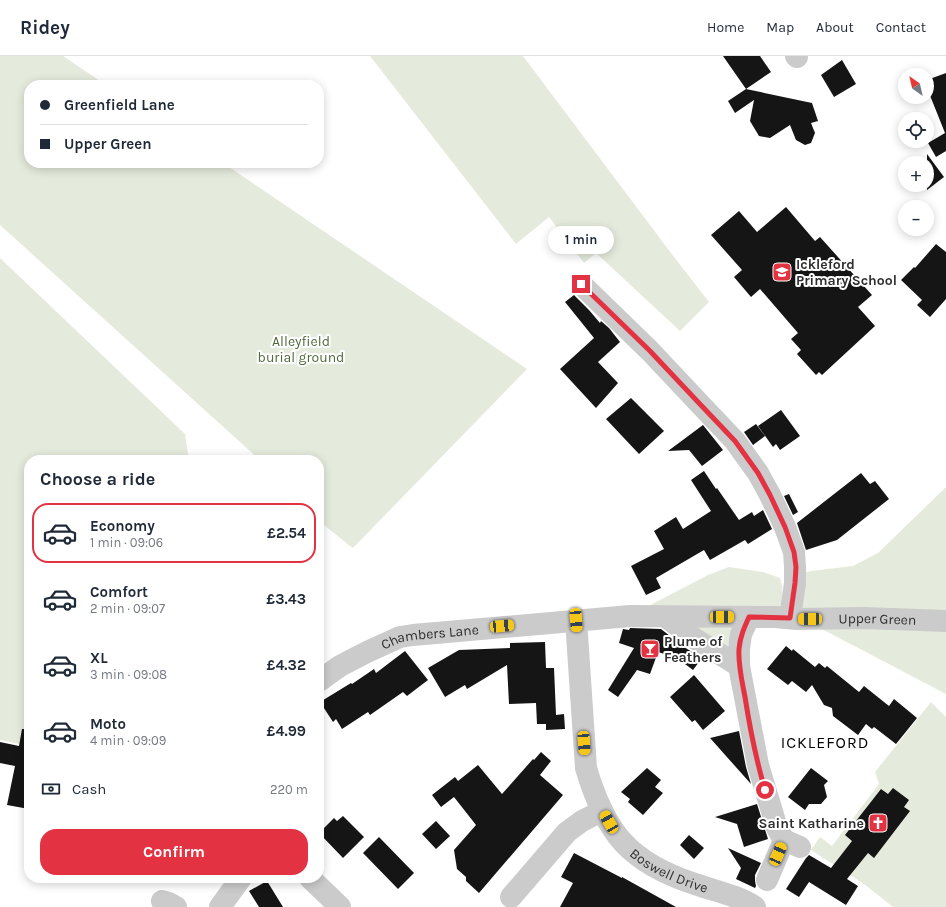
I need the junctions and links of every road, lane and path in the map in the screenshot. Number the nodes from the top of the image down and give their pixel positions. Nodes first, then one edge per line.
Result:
1 (581, 284) dead end
2 (666, 617) junction
3 (749, 617) junction
4 (790, 618) junction
5 (576, 620) junction
6 (946, 621) edge
7 (739, 666) junction
8 (324, 677) edge
9 (602, 811) junction
10 (767, 880) dead end
11 (237, 883) edge
12 (315, 883) edge
13 (511, 897) dead end
14 (220, 907) edge
15 (340, 907) edge
16 (755, 907) edge

1 - 4 street
2 - 3 street, Chambers Lane
2 - 5 street, Chambers Lane
2 - 7 street
3 - 4 street, Chambers Lane
3 - 7 street
4 - 6 street, Upper Green
5 - 8 street, Chambers Lane
5 - 9 street, Boswell Drive
7 - 10 street
9 - 13 street
9 - 16 street, Boswell Drive
11 - 14 street
12 - 15 street

